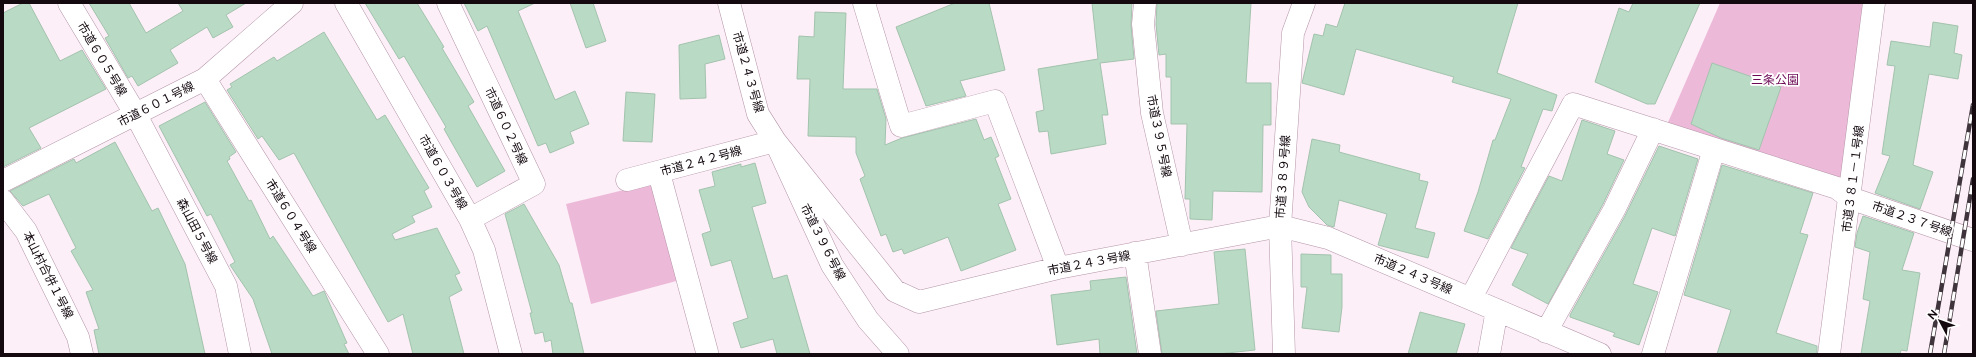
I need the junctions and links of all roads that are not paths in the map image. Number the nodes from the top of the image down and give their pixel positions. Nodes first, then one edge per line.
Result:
1 (69, 3) edge
2 (292, 3) edge
3 (346, 3) edge
4 (448, 3) edge
5 (729, 3) edge
6 (864, 3) edge
7 (1145, 3) edge
8 (1304, 3) edge
9 (1874, 3) edge
10 (205, 79) junction
11 (136, 115) junction
12 (1653, 129) junction
13 (775, 141) junction
14 (1714, 149) junction
15 (659, 173) junction
16 (627, 180) dead end
17 (3, 181) edge
18 (1850, 198) junction
19 (3, 201) edge
20 (470, 219) junction
21 (1280, 226) junction
22 (1973, 240) edge
23 (1182, 245) junction
24 (1135, 253) junction
25 (1058, 268) junction
26 (1471, 298) junction
27 (1497, 310) junction
28 (1546, 332) junction
29 (708, 352) dead end
30 (82, 354) edge
31 (240, 354) edge
32 (378, 354) edge
33 (511, 354) edge
34 (898, 354) edge
35 (1150, 354) edge
36 (1284, 354) edge
37 (1489, 354) edge
38 (1600, 354) edge
39 (1653, 354) edge
40 (1829, 354) edge

1 - 11 street, 市道６０５号線
2 - 10 street, 市道６０１号線
3 - 20 street, 市道６０３号線
4 - 20 street, 市道６０２号線
5 - 13 street, 市道２４３号線
6 - 25 street
7 - 23 street, 市道３９５号線
8 - 21 street, 市道３８９号線
9 - 18 street, 市道３８１－１号線
10 - 11 street, 市道６０１号線
10 - 32 street, 市道６０４号線
11 - 17 street, 市道６０１号線
11 - 31 street, 森山田５号線
12 - 14 street, 市道２３７号線
12 - 26 street, 市道２３７号線
12 - 28 street
13 - 15 street, 市道２４２号線
13 - 25 street, 市道２４３号線
13 - 34 street, 市道３９６号線
14 - 18 street, 市道２３７号線
14 - 39 street
15 - 16 street, 市道２４２号線
15 - 29 street
18 - 22 street, 市道２３７号線
18 - 40 street, 市道３８１－１号線
19 - 30 street, 本山村合併１号線
20 - 33 street, 市道６０３号線
21 - 23 street, 市道２４３号線
21 - 26 street, 市道２４３号線
21 - 36 street, 市道３８９号線
23 - 24 street, 市道２４３号線
24 - 25 street, 市道２４３号線
24 - 35 street
26 - 27 street, 市道２４３号線
27 - 28 street, 市道２４３号線
27 - 37 street
28 - 38 street, 市道２４３号線

